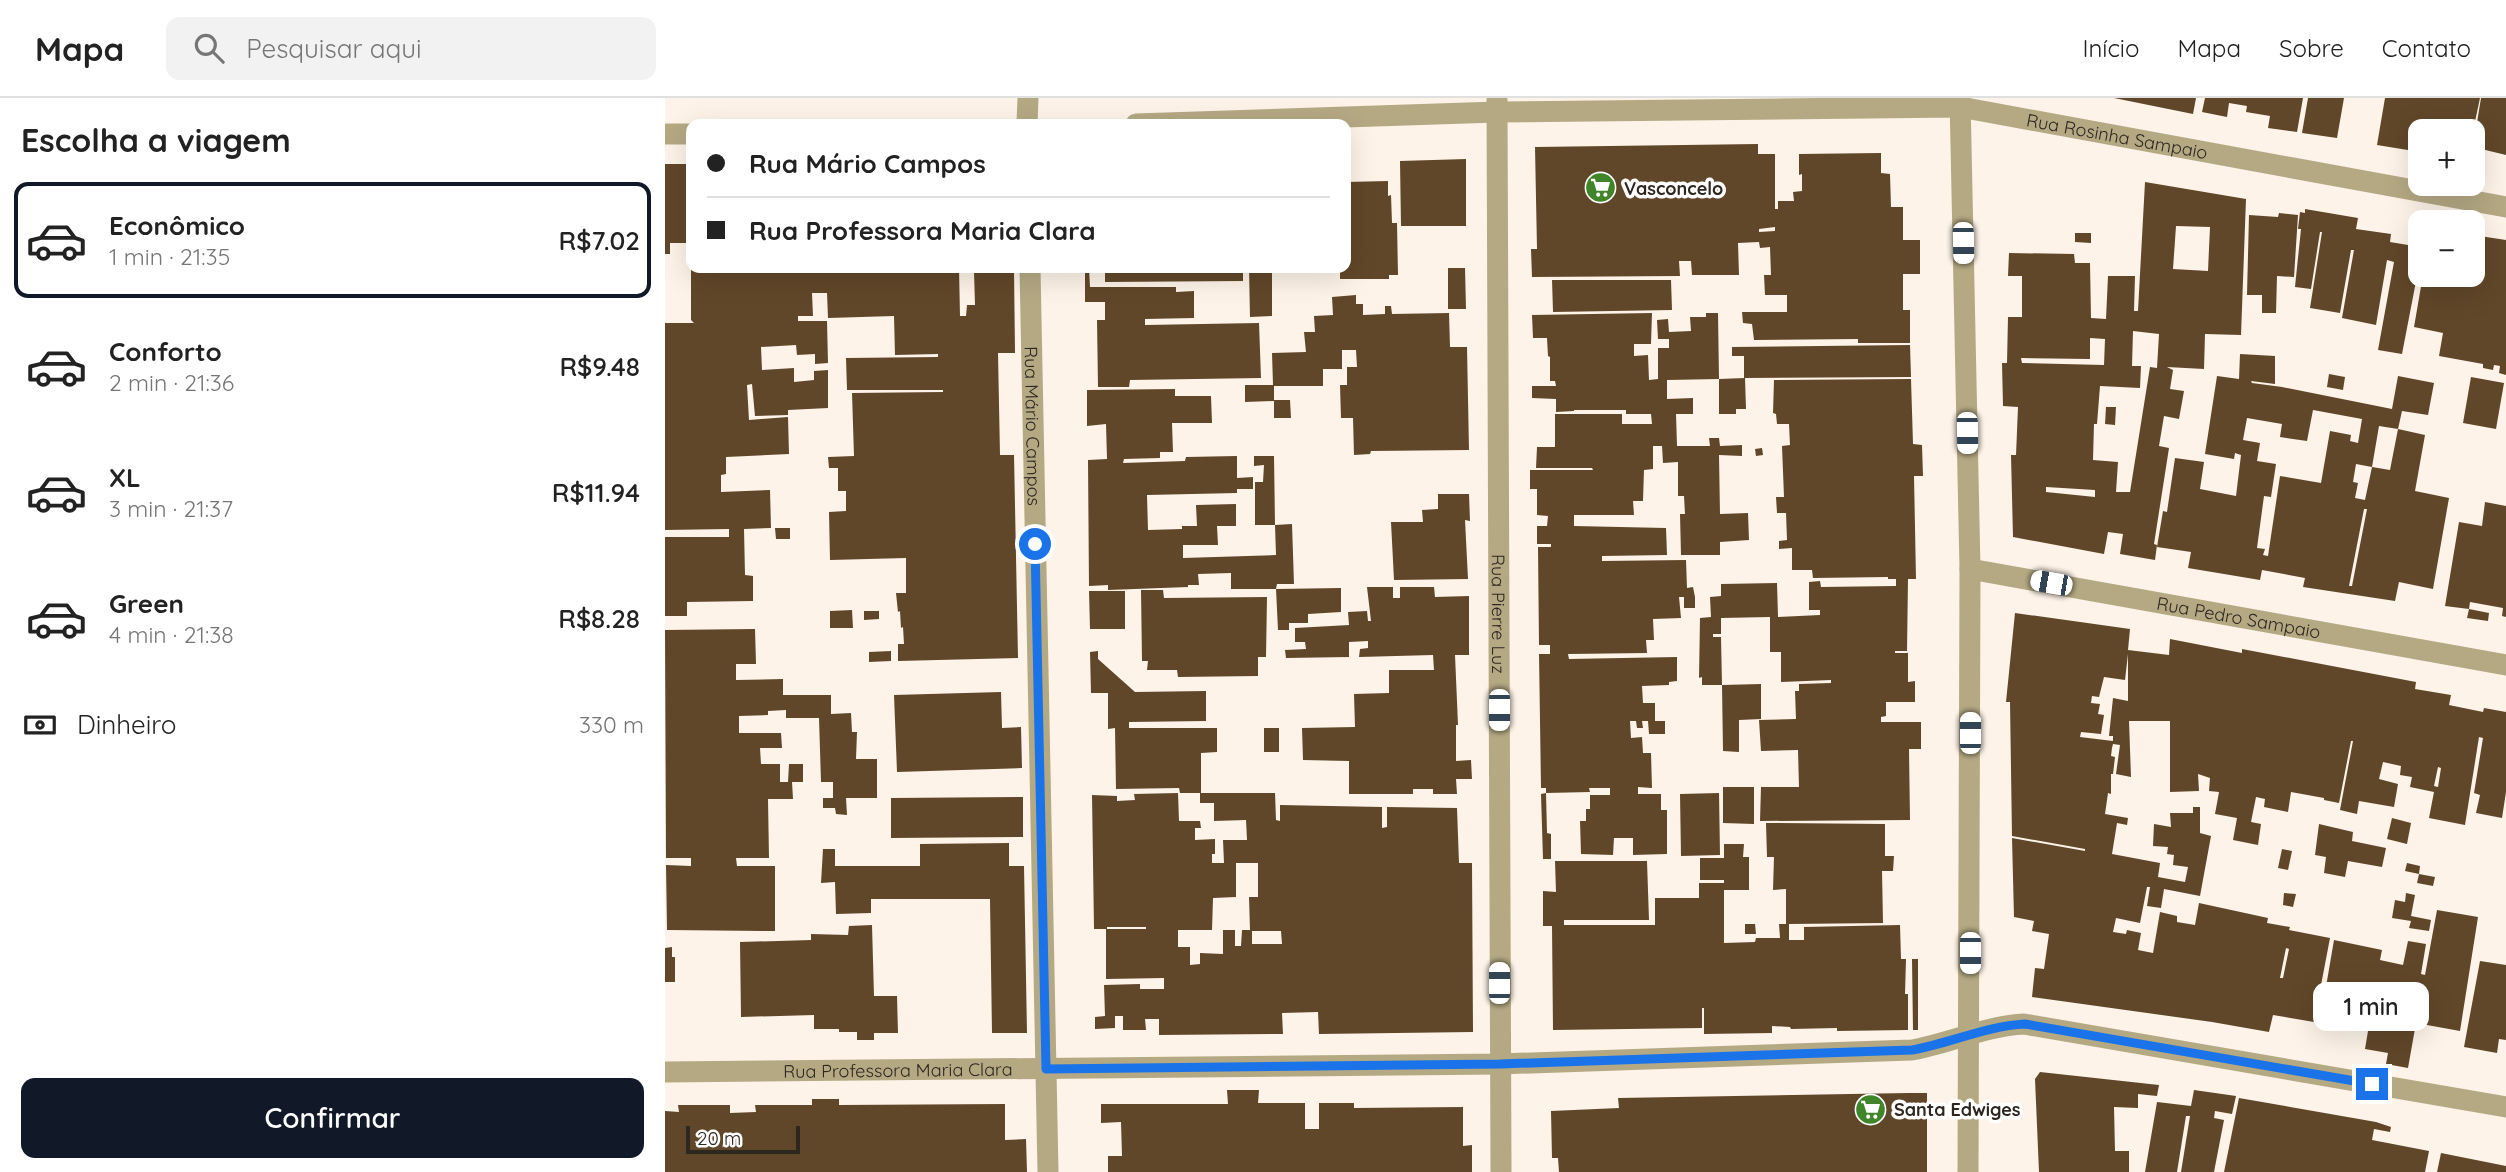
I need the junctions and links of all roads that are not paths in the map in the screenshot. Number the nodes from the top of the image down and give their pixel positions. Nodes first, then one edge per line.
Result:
1 (1028, 98) edge
2 (1960, 102) edge
3 (1497, 105) edge
4 (1027, 119) edge
5 (1231, 119) edge
6 (665, 134) edge
7 (686, 134) edge
8 (2506, 207) edge
9 (1030, 273) edge
10 (1970, 569) junction
11 (2506, 665) edge
12 (1970, 1035) junction
13 (1500, 1064) junction
14 (1046, 1069) junction
15 (665, 1072) edge
16 (2506, 1107) edge
17 (1048, 1172) edge
18 (1501, 1172) edge
19 (1968, 1172) edge

1 - 4 street
2 - 3 street, Rua Rosinha Sampaio
2 - 8 street, Rua Rosinha Sampaio
2 - 10 street
3 - 5 street, Rua Rosinha Sampaio
3 - 13 street, Rua Pierre Luz
6 - 7 street
9 - 14 street, Rua Mário Campos
10 - 11 street, Rua Pedro Sampaio
10 - 12 street
12 - 13 street, Rua Professora Maria Clara
12 - 16 street, Rua Professora Maria Clara
12 - 19 street
13 - 14 street, Rua Professora Maria Clara
13 - 18 street, Rua Pierre Luz
14 - 15 street, Rua Professora Maria Clara
14 - 17 street, Rua Mário Campos

